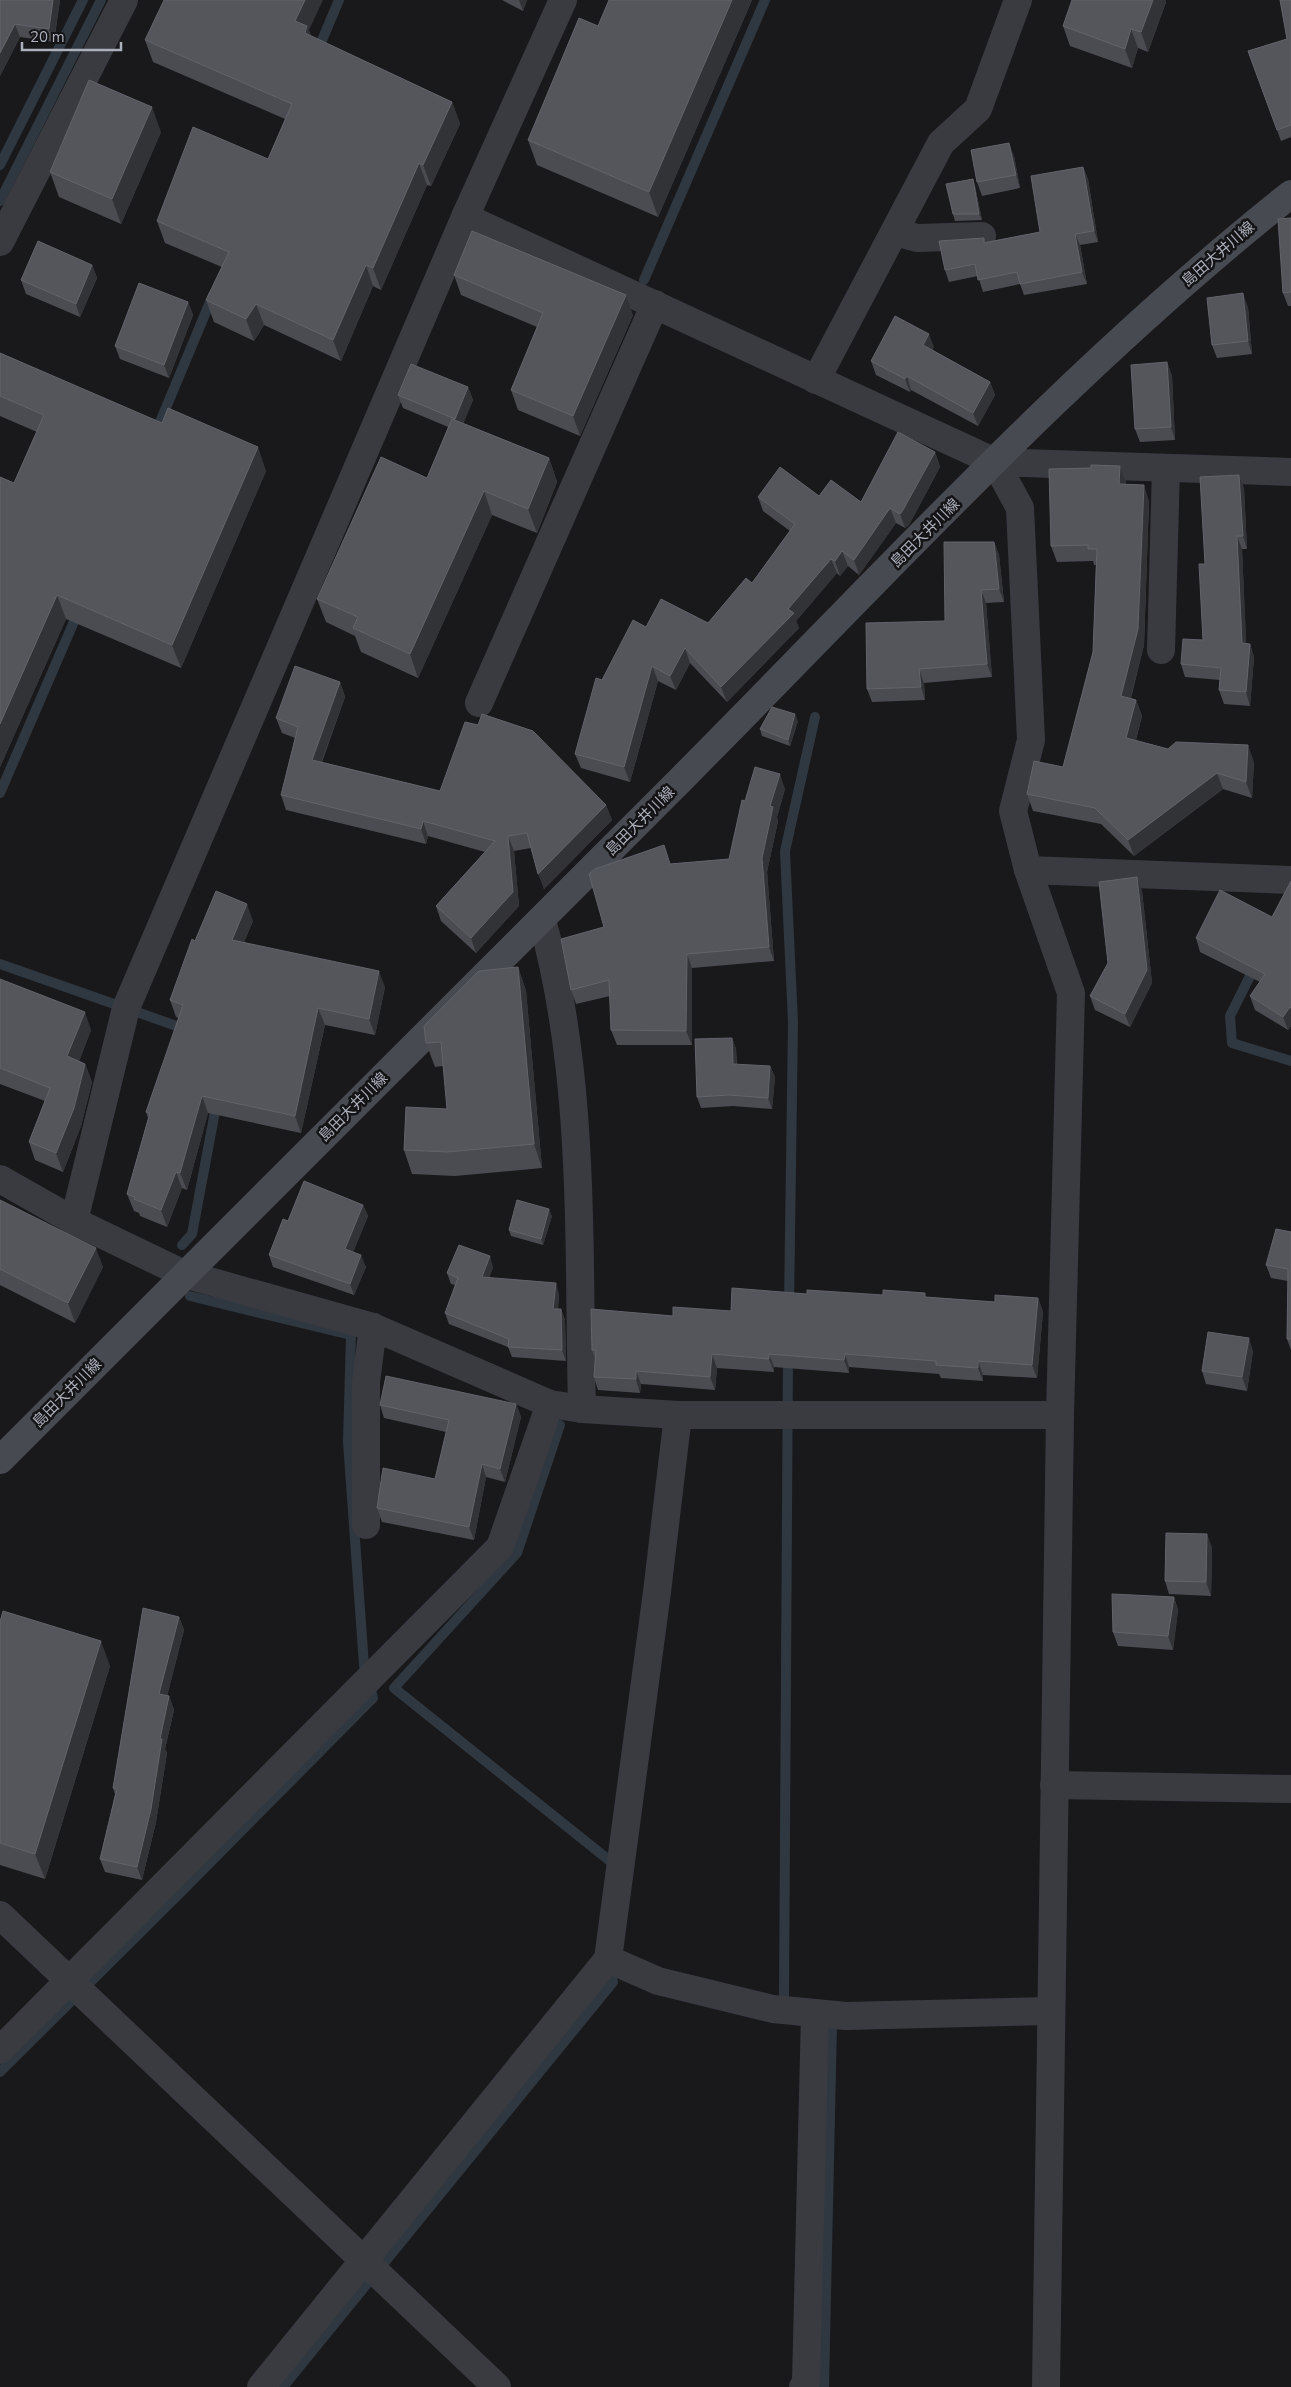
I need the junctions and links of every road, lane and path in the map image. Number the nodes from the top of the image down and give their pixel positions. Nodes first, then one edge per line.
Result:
1 (124, 0) edge
2 (563, 0) edge
3 (1018, 0) edge
4 (1291, 194) edge
5 (465, 217) junction
6 (895, 232) junction
7 (982, 236) edge
8 (0, 242) edge
9 (655, 304) junction
10 (816, 380) junction
11 (995, 462) junction
12 (1166, 468) junction
13 (1291, 472) edge
14 (1161, 650) dead end
15 (478, 703) dead end
16 (1028, 870) junction
17 (1291, 880) edge
18 (542, 920) junction
19 (0, 1179) edge
20 (74, 1221) junction
21 (184, 1274) junction
22 (373, 1327) junction
23 (550, 1404) junction
24 (582, 1409) junction
25 (678, 1415) junction
26 (1060, 1415) junction
27 (0, 1460) edge
28 (366, 1525) dead end
29 (1054, 1785) junction
30 (1291, 1789) edge
31 (0, 1915) edge
32 (608, 1959) junction
33 (71, 1980) junction
34 (1051, 2011) junction
35 (815, 2013) junction
36 (0, 2050) edge
37 (363, 2262) junction
38 (261, 2387) edge
39 (497, 2387) edge
40 (803, 2387) edge
41 (1046, 2387) edge

1 - 8 street
2 - 5 street
3 - 6 street
4 - 11 main road, 島田大井川線
5 - 9 street
5 - 20 street
6 - 7 street
6 - 10 street
9 - 10 street
9 - 15 street
10 - 11 street
11 - 12 street
11 - 16 street
11 - 18 main road, 島田大井川線
12 - 13 street
12 - 14 street
16 - 17 street
16 - 26 street
18 - 21 main road, 島田大井川線
18 - 24 street
19 - 20 street
20 - 21 street
21 - 22 street
21 - 27 main road, 島田大井川線
22 - 23 street
22 - 28 street
23 - 24 street
23 - 33 street
24 - 25 street
25 - 26 street
25 - 32 street
26 - 29 street
29 - 30 street
29 - 34 street
31 - 33 street
32 - 35 street
32 - 37 street
33 - 36 street
33 - 37 street
34 - 35 street
34 - 41 street
35 - 40 street
37 - 38 street
37 - 39 street

